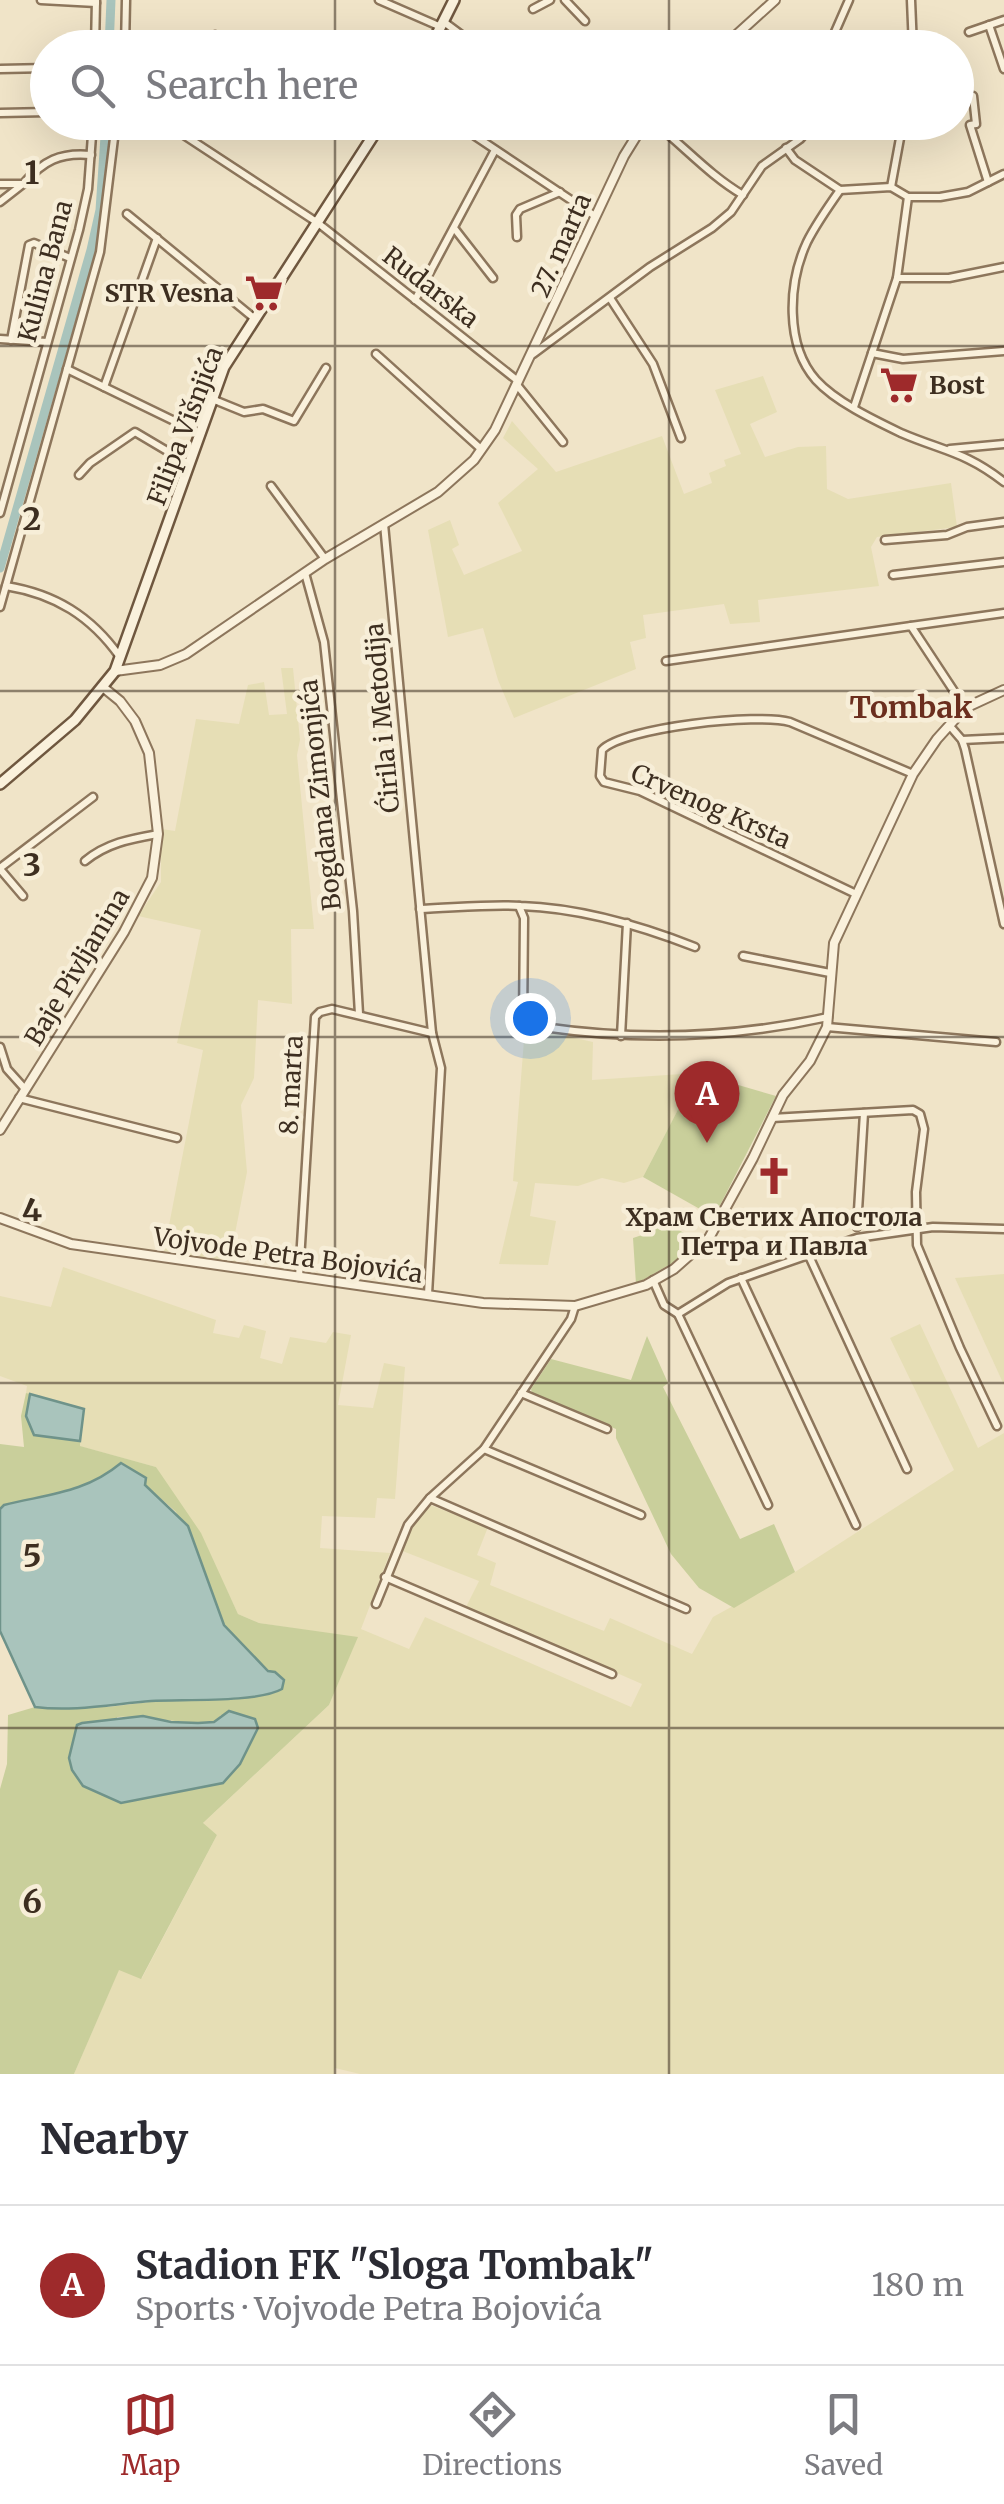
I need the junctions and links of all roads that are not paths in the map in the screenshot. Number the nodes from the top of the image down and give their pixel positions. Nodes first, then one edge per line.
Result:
1 (42, 0) edge
2 (379, 0) edge
3 (454, 0) edge
4 (550, 0) edge
5 (565, 0) edge
6 (775, 0) edge
7 (850, 0) edge
8 (911, 0) edge
9 (96, 1) edge
10 (126, 1) edge
11 (533, 9) dead end
12 (1004, 20) edge
13 (585, 21) dead end
14 (443, 24) junction
15 (989, 25) junction
16 (95, 30) edge
17 (125, 30) edge
18 (440, 30) edge
19 (452, 30) edge
20 (742, 30) edge
21 (836, 30) edge
22 (912, 30) edge
23 (974, 30) edge
24 (30, 68) edge
25 (0, 69) edge
26 (1004, 69) edge
27 (30, 112) edge
28 (0, 113) edge
29 (974, 138) edge
30 (92, 140) edge
31 (114, 140) edge
32 (191, 140) edge
33 (370, 140) edge
34 (481, 140) edge
35 (636, 140) edge
36 (676, 140) edge
37 (798, 140) edge
38 (899, 140) edge
39 (786, 148) junction
40 (496, 150) junction
41 (91, 155) junction
42 (1004, 174) edge
43 (988, 182) junction
44 (0, 184) edge
45 (23, 184) junction
46 (891, 187) junction
47 (840, 190) junction
48 (560, 192) junction
49 (743, 195) junction
50 (908, 197) junction
51 (0, 202) edge
52 (127, 214) dead end
53 (596, 216) junction
54 (318, 223) junction
55 (454, 228) junction
56 (517, 237) dead end
57 (157, 238) junction
58 (70, 258) junction
59 (1004, 268) edge
60 (494, 278) dead end
61 (896, 278) junction
62 (610, 298) junction
63 (415, 300) junction
64 (255, 319) junction
65 (0, 339) edge
66 (10, 340) junction
67 (47, 342) junction
68 (1004, 352) edge
69 (872, 353) junction
70 (376, 354) dead end
71 (533, 354) junction
72 (326, 368) dead end
73 (68, 369) junction
74 (518, 384) junction
75 (104, 386) junction
76 (212, 399) junction
77 (854, 407) junction
78 (199, 433) junction
79 (681, 438) dead end
80 (563, 442) dead end
81 (1004, 444) edge
82 (481, 449) junction
83 (950, 449) junction
84 (189, 464) junction
85 (79, 475) dead end
86 (0, 478) edge
87 (9, 480) junction
88 (1004, 482) edge
89 (271, 486) dead end
90 (0, 512) edge
91 (384, 522) junction
92 (1004, 522) edge
93 (885, 540) dead end
94 (325, 559) junction
95 (1004, 562) edge
96 (305, 573) junction
97 (893, 575) dead end
98 (6, 586) junction
99 (0, 607) edge
100 (1004, 612) edge
101 (911, 626) junction
102 (120, 658) junction
103 (666, 661) dead end
104 (115, 671) junction
105 (104, 688) junction
106 (1004, 690) edge
107 (965, 708) junction
108 (948, 724) junction
109 (1004, 738) edge
110 (962, 740) junction
111 (913, 774) junction
112 (0, 784) edge
113 (92, 797) dead end
114 (158, 834) junction
115 (85, 861) dead end
116 (0, 868) edge
117 (856, 894) junction
118 (24, 896) dead end
119 (518, 905) junction
120 (420, 909) junction
121 (627, 923) junction
122 (1004, 924) edge
123 (695, 947) dead end
124 (743, 956) dead end
125 (830, 974) junction
126 (359, 1014) junction
127 (827, 1022) junction
128 (524, 1025) dead end
129 (543, 1027) dead end
130 (432, 1033) junction
131 (622, 1036) junction
132 (996, 1042) dead end
133 (0, 1048) edge
134 (25, 1089) junction
135 (19, 1098) junction
136 (864, 1113) junction
137 (772, 1118) junction
138 (0, 1130) edge
139 (177, 1138) dead end
140 (0, 1218) edge
141 (856, 1228) dead end
142 (1004, 1229) edge
143 (915, 1231) junction
144 (809, 1256) junction
145 (299, 1278) junction
146 (741, 1278) junction
147 (653, 1280) junction
148 (428, 1294) junction
149 (575, 1306) junction
150 (678, 1314) junction
151 (520, 1392) junction
152 (997, 1426) dead end
153 (608, 1429) dead end
154 (484, 1450) junction
155 (907, 1469) dead end
156 (430, 1498) junction
157 (768, 1506) dead end
158 (641, 1515) dead end
159 (856, 1525) dead end
160 (385, 1576) junction
161 (376, 1604) dead end
162 (686, 1608) dead end
163 (612, 1674) dead end

1 - 9 street
2 - 14 street
3 - 14 main road
4 - 11 street
5 - 13 street
6 - 20 street
7 - 21 street
8 - 22 street
9 - 16 street
10 - 17 street
12 - 15 street
14 - 18 main road
14 - 19 street
15 - 23 street
15 - 26 street
24 - 25 street
27 - 28 street
29 - 43 street
30 - 41 street, Kulina Bana
31 - 73 street
32 - 54 street, Rudarska
33 - 54 main road, Filipa Višnjića
34 - 40 street
35 - 53 street, 27. marta
36 - 49 street
37 - 39 street
38 - 46 street
39 - 47 street
39 - 49 street
40 - 48 street
40 - 55 street
41 - 45 street, Kulina Bana
41 - 58 street, Kulina Bana
42 - 43 street
43 - 50 street
44 - 45 street, Kulina Bana
45 - 51 street
46 - 47 street
46 - 50 street
47 - 77 street
48 - 53 street
48 - 56 street
49 - 62 street
50 - 61 street
52 - 57 street
53 - 71 street, 27. marta
54 - 63 street, Rudarska
54 - 64 main road, Filipa Višnjića
55 - 60 street
55 - 63 street
57 - 64 street
57 - 75 street
58 - 66 street
58 - 67 street, Kulina Bana
59 - 61 street
61 - 69 street
62 - 71 street
62 - 79 street
63 - 74 street, Rudarska
64 - 76 main road, Filipa Višnjića
65 - 66 street
66 - 67 street
67 - 87 street, Kulina Bana
68 - 69 street
69 - 77 street
70 - 82 street
71 - 74 street, 27. marta
72 - 76 street
73 - 75 street
73 - 98 street
74 - 80 street
74 - 82 street, 27. marta
75 - 78 street
76 - 78 main road, Filipa Višnjića
77 - 83 street
78 - 84 main road, Filipa Višnjića
81 - 83 street
82 - 91 street, 27. marta
83 - 88 street
84 - 85 street
84 - 102 main road, Filipa Višnjića
86 - 87 street
87 - 90 street, Kulina Bana
89 - 94 street
91 - 94 street, 27. marta
91 - 120 street, Ćirila i Metodija
92 - 93 street
94 - 96 street, 27. marta
95 - 97 street
96 - 104 street, 27. marta
96 - 126 street, Bogdana Zimonjića
98 - 99 street
98 - 102 street
100 - 101 street
101 - 103 street
101 - 107 street
102 - 104 main road, Filipa Višnjića
104 - 105 main road, Filipa Višnjića
105 - 112 main road, Filipa Višnjića
105 - 114 street, Baje Pivljanina
106 - 107 street, Vojvode Petra Bojovića
107 - 108 street, Vojvode Petra Bojovića
108 - 110 street
108 - 111 street, Vojvode Petra Bojovića
109 - 110 street
110 - 122 street
111 - 117 street, Vojvode Petra Bojovića
111 - 117 street, Crvenog Krsta
113 - 116 street
114 - 115 street
114 - 134 street, Baje Pivljanina
116 - 118 street
117 - 125 street, Vojvode Petra Bojovića
119 - 120 street
119 - 121 street
119 - 128 street
120 - 130 street, Ćirila i Metodija
121 - 123 street
121 - 131 street
124 - 125 street
125 - 127 street, Vojvode Petra Bojovića
126 - 130 street, 8. marta
126 - 145 street, 8. marta
127 - 131 street
127 - 132 street
127 - 137 street, Vojvode Petra Bojovića
129 - 131 street
130 - 148 street, Ćirila i Metodija
133 - 134 street
134 - 135 street, Baje Pivljanina
135 - 138 street, Baje Pivljanina
135 - 139 street
136 - 137 street
136 - 141 street
136 - 143 street
137 - 147 street, Vojvode Petra Bojovića
140 - 145 street, Vojvode Petra Bojovića
142 - 143 street
143 - 144 street
143 - 152 street
144 - 146 street
144 - 155 street
145 - 148 street, Vojvode Petra Bojovića
146 - 150 street
146 - 159 street
147 - 149 street, Vojvode Petra Bojovića
147 - 150 street
148 - 149 street, Vojvode Petra Bojovića
149 - 151 street
150 - 157 street
151 - 153 street
151 - 154 street
154 - 156 street
154 - 158 street
156 - 160 street
156 - 162 street
160 - 161 street
160 - 163 street

